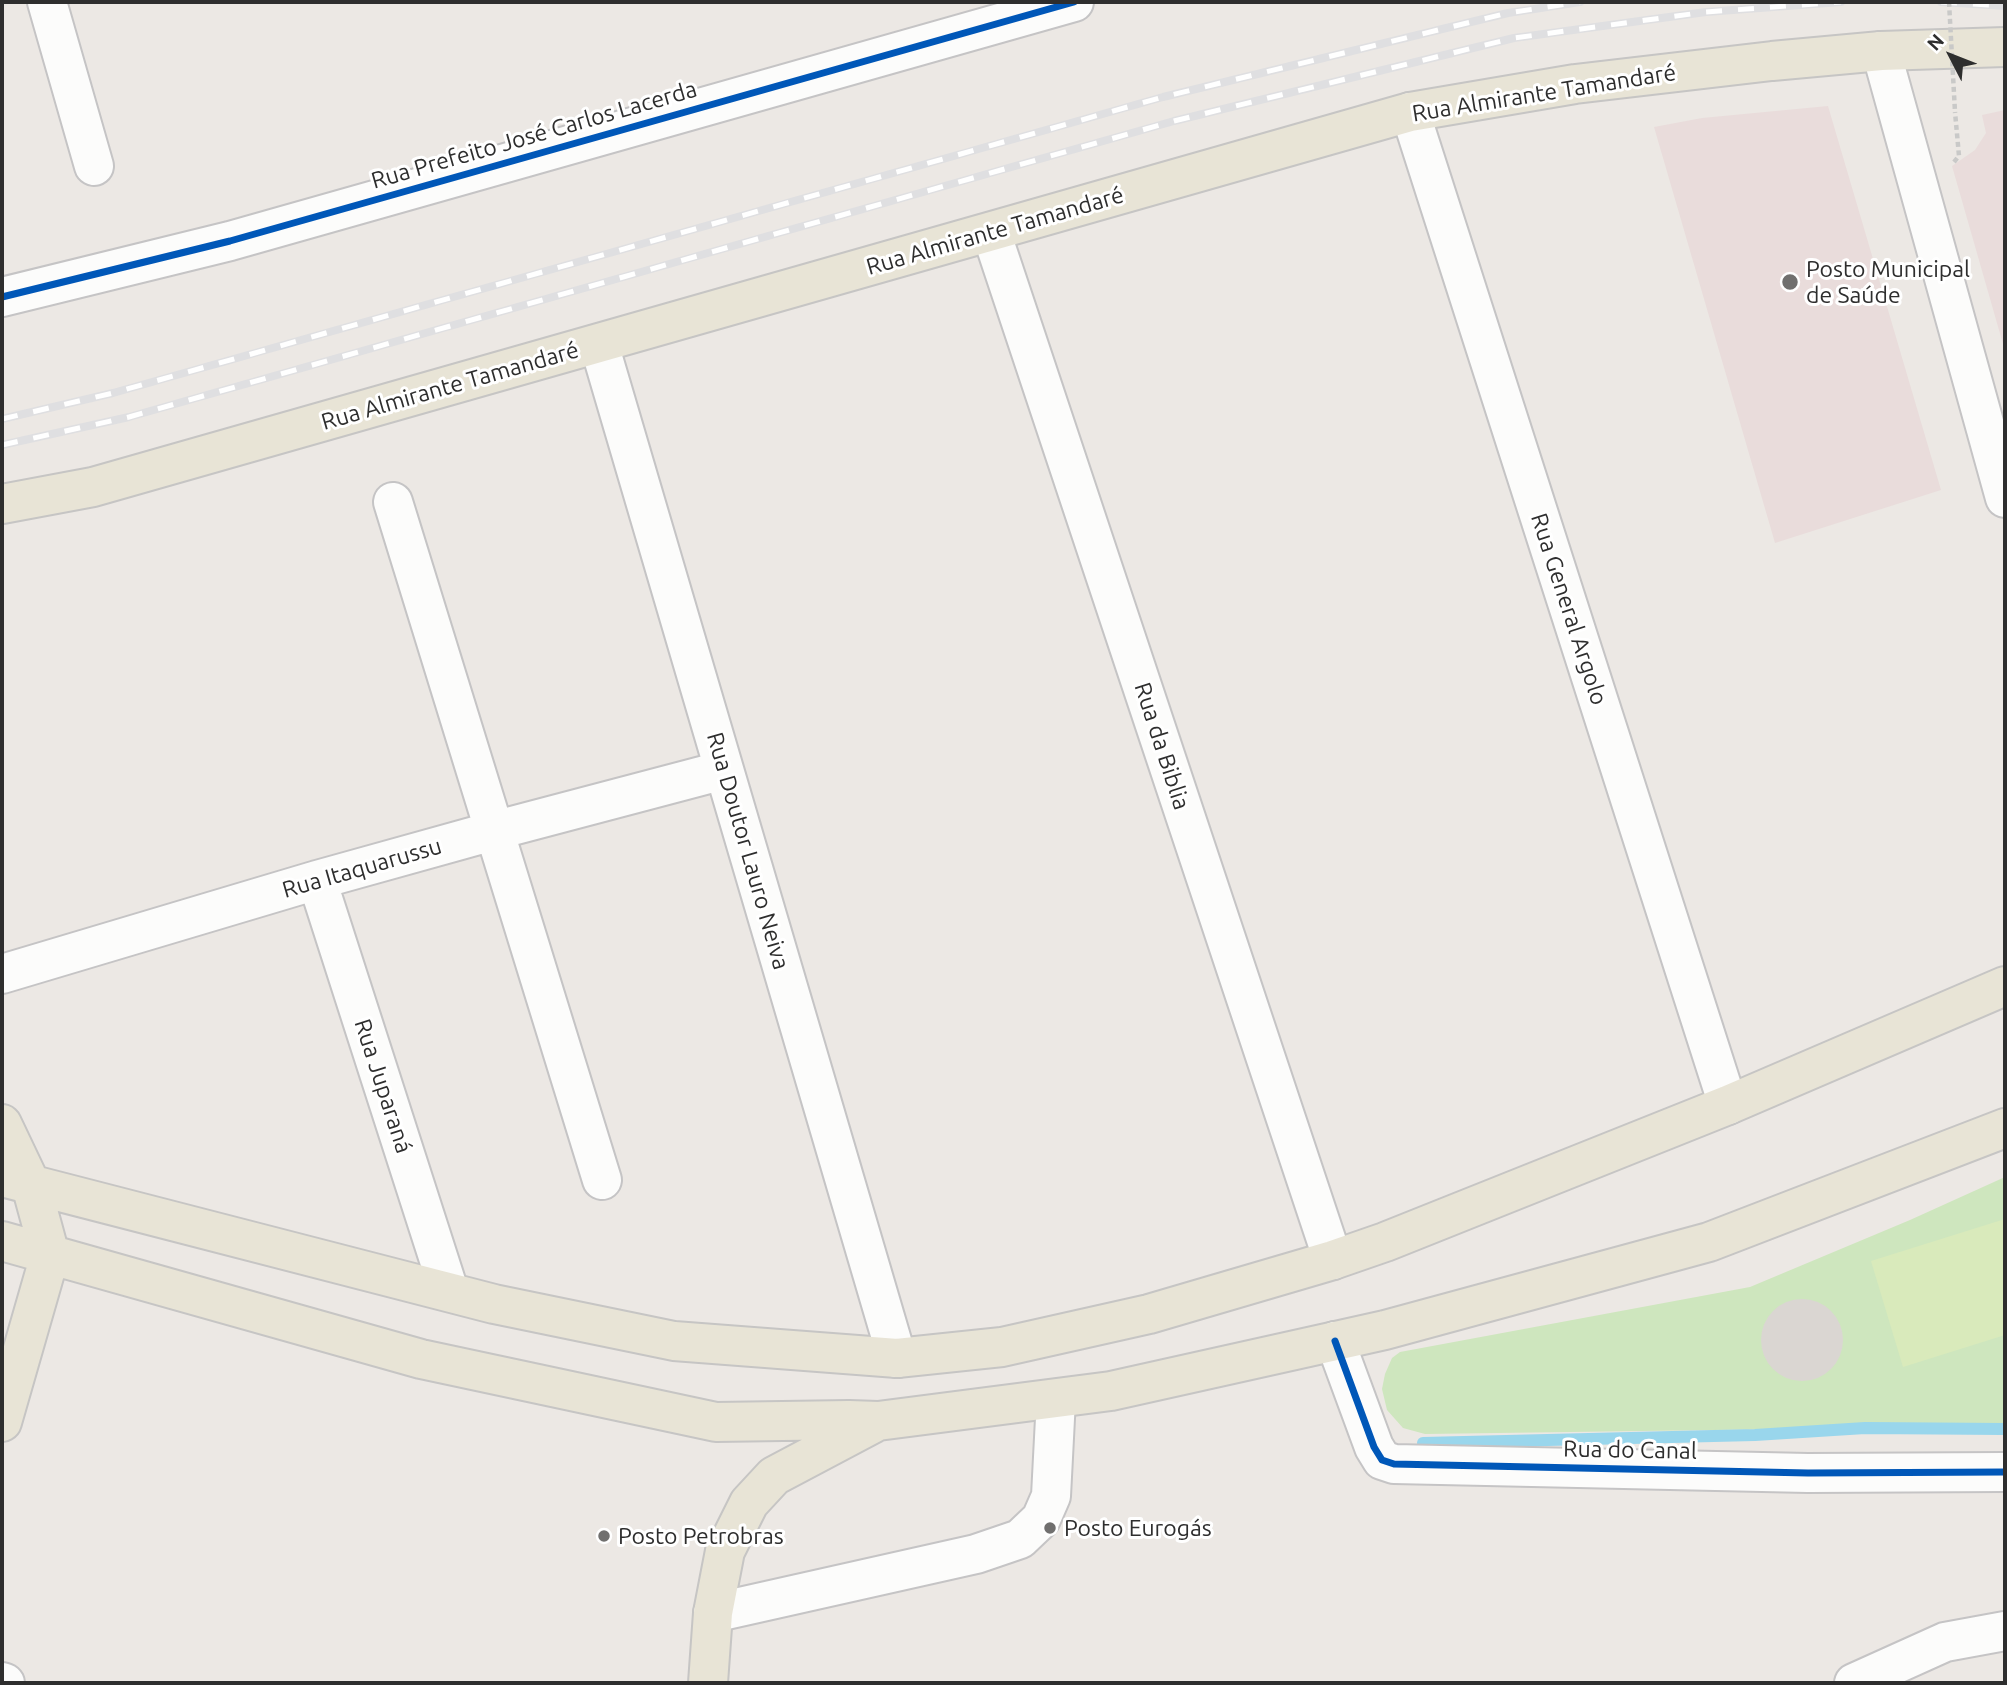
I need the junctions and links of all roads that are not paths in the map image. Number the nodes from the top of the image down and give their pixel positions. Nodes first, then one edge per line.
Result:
1 (47, 2) edge
2 (1074, 2) edge
3 (2005, 47) edge
4 (1881, 51) junction
5 (1410, 112) junction
6 (93, 166) dead end
7 (991, 232) junction
8 (2, 297) edge
9 (599, 344) junction
10 (2005, 498) edge
11 (393, 502) dead end
12 (2, 504) edge
13 (724, 770) junction
14 (493, 831) junction
15 (317, 880) junction
16 (2, 974) edge
17 (2005, 986) edge
18 (1728, 1105) junction
19 (2, 1124) edge
20 (2005, 1128) edge
21 (602, 1180) dead end
22 (16, 1181) edge
23 (2, 1220) edge
24 (2, 1241) edge
25 (50, 1255) junction
26 (1333, 1260) junction
27 (449, 1291) junction
28 (1335, 1341) junction
29 (897, 1358) junction
30 (1056, 1399) junction
31 (878, 1421) junction
32 (2, 1422) edge
33 (2005, 1472) edge
34 (713, 1613) junction
35 (2005, 1631) edge
36 (708, 1683) edge
37 (1854, 1683) edge

1 - 6 street
2 - 8 street, Rua Prefeito José Carlos Lacerda
3 - 4 main road, Rua Almirante Tamandaré
4 - 5 main road, Rua Almirante Tamandaré
4 - 10 street
5 - 7 main road, Rua Almirante Tamandaré
5 - 18 street, Rua General Argolo
7 - 9 main road, Rua Almirante Tamandaré
7 - 26 street, Rua da Biblia
9 - 12 main road, Rua Almirante Tamandaré
9 - 13 street, Rua Doutor Lauro Neiva
11 - 14 street
13 - 14 street, Rua Itaquarussu
13 - 29 street, Rua Doutor Lauro Neiva
14 - 15 street, Rua Itaquarussu
14 - 21 street
15 - 16 street, Rua Itaquarussu
15 - 27 street, Rua Juparaná
17 - 18 main road
18 - 26 main road
19 - 22 main road
20 - 28 main road
22 - 25 main road
22 - 27 main road
23 - 25 main road
24 - 25 main road
25 - 31 main road
25 - 32 main road
26 - 29 main road
27 - 29 main road
28 - 30 main road
28 - 33 street, Rua do Canal
30 - 31 main road
30 - 34 street
31 - 34 main road
34 - 36 main road
35 - 37 street

